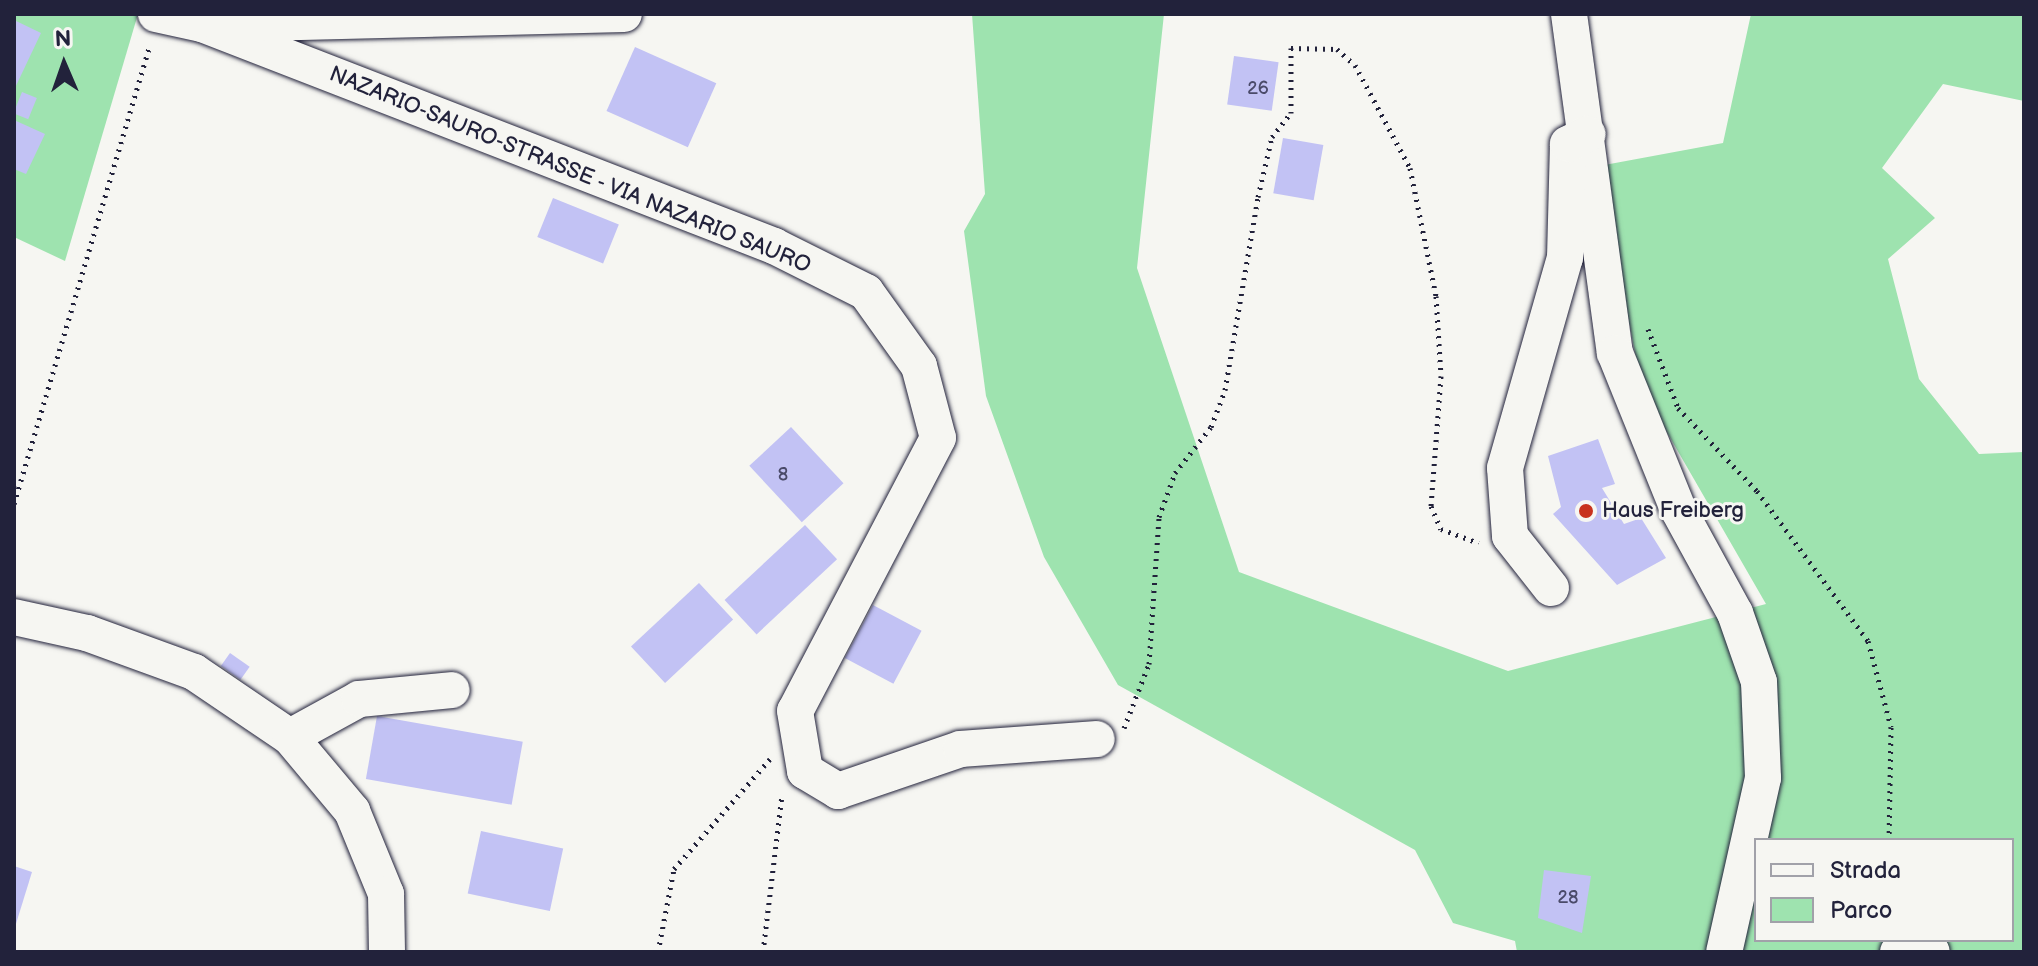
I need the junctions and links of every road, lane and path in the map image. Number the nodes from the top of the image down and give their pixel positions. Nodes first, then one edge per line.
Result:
1 (624, 14) edge
2 (1569, 14) edge
3 (158, 15) edge
4 (202, 24) junction
5 (1588, 134) junction
6 (1643, 317) dead end
7 (14, 504) edge
8 (1510, 536) junction
9 (1551, 588) dead end
10 (14, 617) edge
11 (452, 690) dead end
12 (793, 735) junction
13 (290, 737) junction
14 (1097, 739) joint
15 (1889, 838) edge
16 (387, 952) edge
17 (658, 952) edge
18 (763, 952) edge
19 (1724, 952) edge
20 (1898, 952) edge
21 (1932, 952) edge

1 - 4 street
2 - 5 street
3 - 4 street, NAZARIO-SAURO-STRASSE - VIA NAZARIO SAURO
3 - 7 path
4 - 12 street, NAZARIO-SAURO-STRASSE - VIA NAZARIO SAURO
5 - 8 street
5 - 19 street
6 - 15 path
8 - 9 street
8 - 14 path
10 - 13 street
11 - 13 street
12 - 14 street
12 - 17 path
12 - 18 path
13 - 16 street
20 - 21 street

